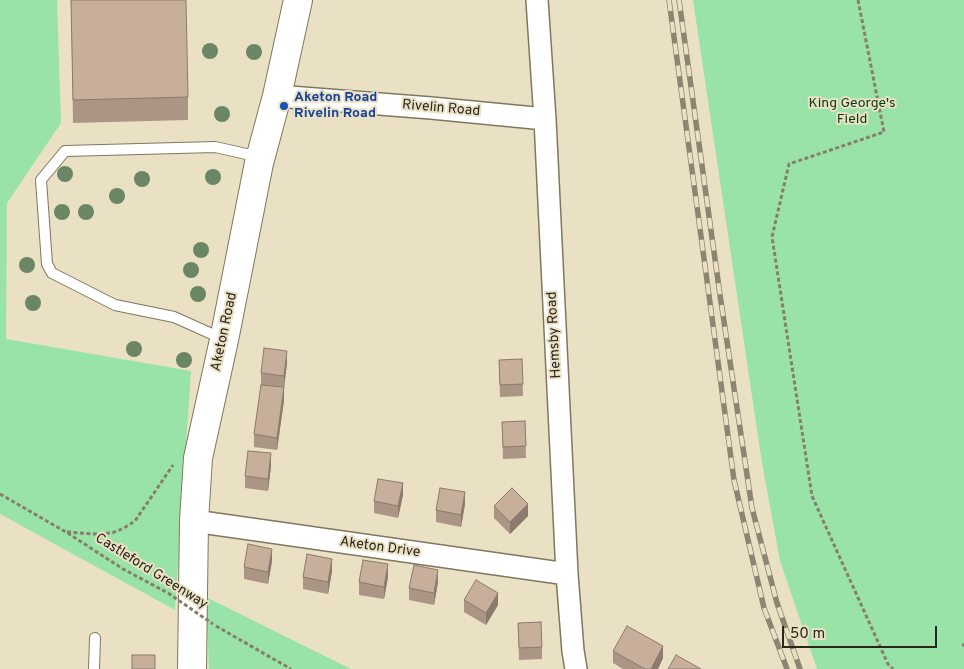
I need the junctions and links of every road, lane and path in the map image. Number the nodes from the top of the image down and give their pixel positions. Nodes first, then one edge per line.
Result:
1 (298, 0) edge
2 (537, 0) edge
3 (858, 0) edge
4 (277, 96) junction
5 (545, 119) junction
6 (261, 157) junction
7 (224, 340) junction
8 (198, 458) junction
9 (0, 494) edge
10 (194, 521) junction
11 (66, 532) junction
12 (567, 574) junction
13 (95, 638) dead end
14 (94, 669) edge
15 (192, 669) edge
16 (291, 669) edge
17 (576, 669) edge
18 (893, 669) edge

1 - 4 main road, Aketon Road
2 - 5 street, Hemsby Road
3 - 18 path
4 - 5 street, Rivelin Road
4 - 6 main road, Aketon Road
5 - 12 street, Hemsby Road
6 - 7 main road, Aketon Road
6 - 7 lane
7 - 8 main road, Aketon Road
8 - 10 main road, Aketon Road
8 - 11 path
9 - 11 path, Castleford Greenway
10 - 12 street, Aketon Drive
10 - 15 main road, Aketon Road
11 - 16 path, Castleford Greenway, bridge
12 - 17 street, Hemsby Road
13 - 14 lane

